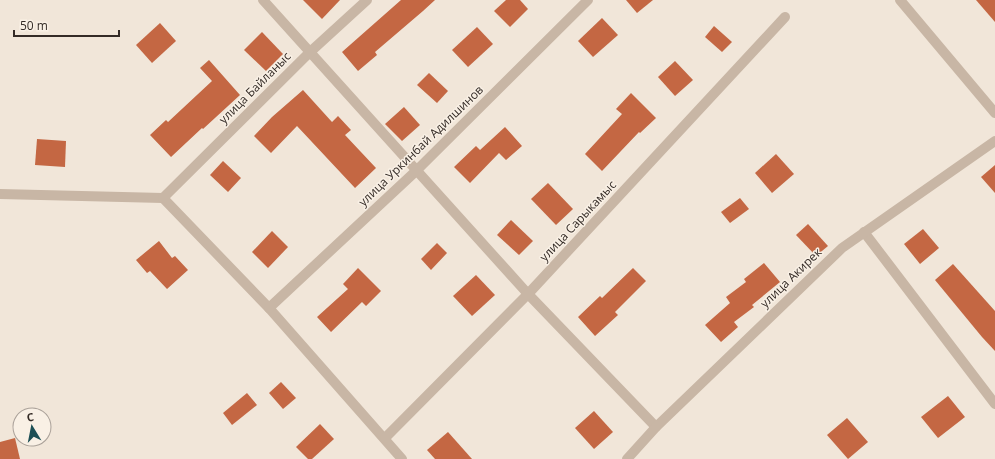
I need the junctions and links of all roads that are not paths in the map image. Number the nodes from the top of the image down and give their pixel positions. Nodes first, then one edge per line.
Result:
1 (263, 0) edge
2 (367, 0) edge
3 (588, 0) edge
4 (900, 0) edge
5 (785, 17) dead end
6 (309, 53) junction
7 (995, 114) edge
8 (995, 141) edge
9 (416, 171) junction
10 (0, 194) edge
11 (163, 198) junction
12 (864, 232) junction
13 (528, 294) junction
14 (269, 308) junction
15 (995, 404) edge
16 (656, 427) junction
17 (385, 438) junction
18 (402, 459) edge
19 (627, 459) edge

1 - 6 street
2 - 6 street, улица Байланыс
3 - 9 street, улица Уркинбай Адилшинов
4 - 7 street
5 - 13 street, улица Сарыкамыс
6 - 9 street
6 - 11 street, улица Байланыс
8 - 12 street, улица Акирек
9 - 13 street
9 - 14 street, улица Уркинбай Адилшинов
10 - 11 street
11 - 14 street
12 - 15 street
12 - 16 street, улица Акирек
13 - 16 street
13 - 17 street, улица Сарыкамыс
14 - 17 street
16 - 19 street, улица Акирек
17 - 18 street

